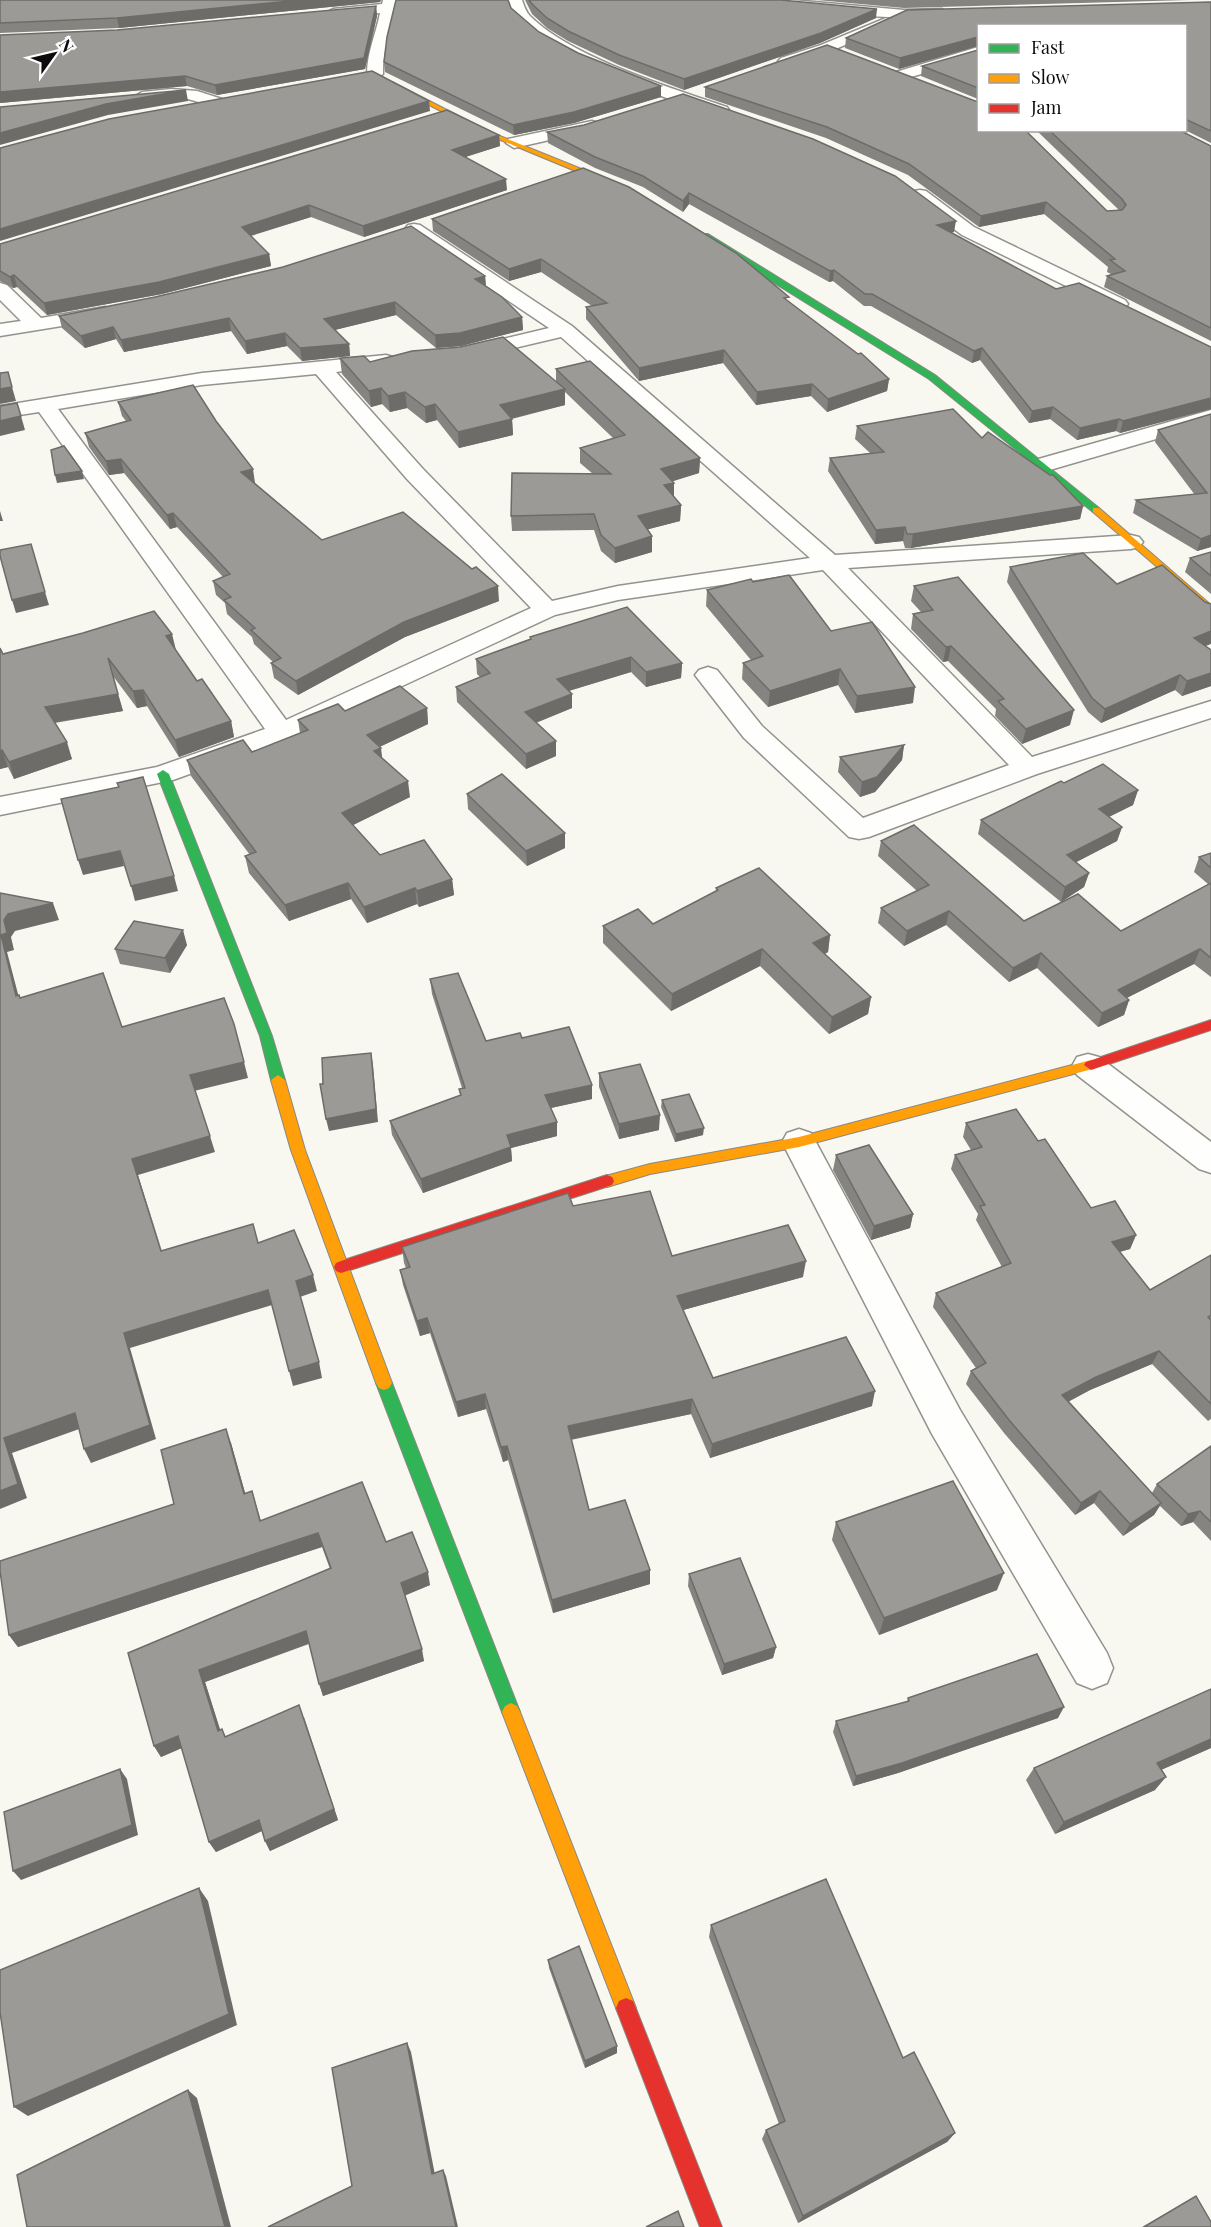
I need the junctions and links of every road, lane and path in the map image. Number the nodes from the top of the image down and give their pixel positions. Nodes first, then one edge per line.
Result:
1 (515, 0) edge
2 (743, 0) edge
3 (389, 4) edge
4 (961, 13) edge
5 (320, 14) edge
6 (904, 14) junction
7 (826, 48) junction
8 (977, 52) edge
9 (847, 56) edge
10 (773, 65) edge
11 (370, 75) joint
12 (921, 83) edge
13 (702, 90) dead end
14 (683, 97) junction
15 (129, 98) edge
16 (222, 101) joint
17 (654, 107) edge
18 (184, 108) edge
19 (448, 113) junction
20 (740, 117) edge
21 (425, 120) edge
22 (606, 122) edge
23 (514, 143) junction
24 (585, 171) junction
25 (555, 181) edge
26 (910, 188) edge
27 (636, 193) edge
28 (437, 221) edge
29 (693, 228) edge
30 (414, 229) junction
31 (392, 236) edge
32 (0, 289) edge
33 (126, 309) edge
34 (1129, 310) edge
35 (37, 325) junction
36 (0, 330) edge
37 (565, 330) junction
38 (450, 355) edge
39 (403, 359) edge
40 (321, 367) junction
41 (44, 404) junction
42 (0, 412) edge
43 (1211, 416) edge
44 (1043, 465) junction
45 (1131, 542) junction
46 (829, 562) junction
47 (547, 610) junction
48 (1211, 610) edge
49 (708, 675) dead end
50 (1211, 709) edge
51 (281, 732) junction
52 (1027, 768) junction
53 (163, 774) junction
54 (0, 806) edge
55 (1211, 1025) edge
56 (1088, 1066) junction
57 (799, 1142) junction
58 (1211, 1160) edge
59 (341, 1267) junction
60 (1092, 1668) dead end
61 (711, 2227) edge

1 - 14 street
2 - 6 street
3 - 5 street
3 - 11 street
4 - 6 street
6 - 7 street
7 - 9 street
7 - 10 street
8 - 12 street
11 - 19 street
13 - 14 street
14 - 17 street
14 - 20 street
15 - 16 street
16 - 18 street
19 - 21 street
19 - 23 street
22 - 23 street
23 - 24 street
24 - 25 street
24 - 27 street
26 - 34 street
28 - 30 street
29 - 44 street
30 - 31 street
30 - 37 street
32 - 35 street
33 - 35 street
35 - 36 street
37 - 38 street
37 - 46 street
39 - 40 street
40 - 41 street
40 - 47 street
41 - 42 street
41 - 51 street
43 - 44 street
44 - 45 street
45 - 46 street
45 - 48 street
46 - 47 street
46 - 52 street
47 - 51 street
49 - 52 street
50 - 52 street
51 - 53 street
53 - 54 street
53 - 59 street
55 - 56 street
56 - 57 street
56 - 58 street
57 - 59 street
57 - 60 street
59 - 61 street

